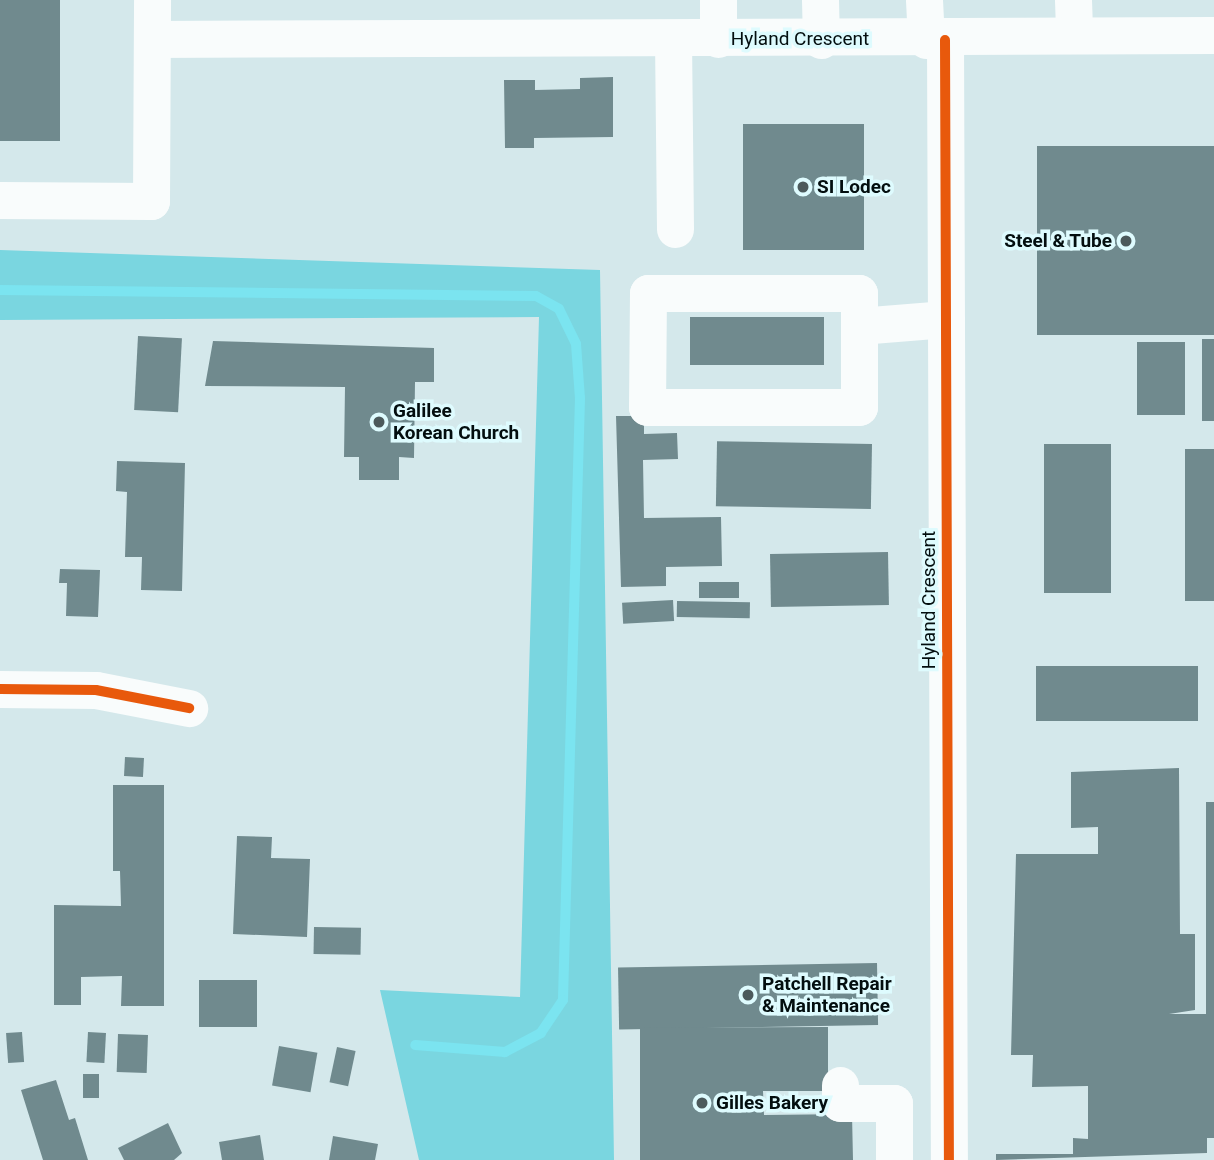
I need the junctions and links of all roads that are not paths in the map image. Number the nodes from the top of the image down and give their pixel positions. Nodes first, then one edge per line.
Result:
1 (152, 0) edge
2 (718, 0) edge
3 (820, 0) edge
4 (924, 0) edge
5 (1074, 18) edge
6 (1214, 35) edge
7 (663, 38) junction
8 (152, 39) junction
9 (718, 39) junction
10 (821, 40) junction
11 (935, 40) junction
12 (0, 200) edge
13 (675, 229) dead end
14 (946, 320) junction
15 (859, 326) junction
16 (0, 688) edge
17 (189, 708) dead end
18 (840, 1085) dead end
19 (894, 1160) edge
20 (948, 1160) edge

1 - 8 street
2 - 9 street
3 - 10 street
4 - 11 street
5 - 6 street, Hyland Crescent
5 - 11 street, Hyland Crescent
7 - 8 street, Hyland Crescent
7 - 9 street, Hyland Crescent
7 - 13 street
8 - 12 street
9 - 10 street, Hyland Crescent
10 - 11 street, Hyland Crescent
11 - 14 street, Hyland Crescent
14 - 15 street
14 - 20 street, Hyland Crescent
15 - 15 street
16 - 17 street
18 - 19 street

